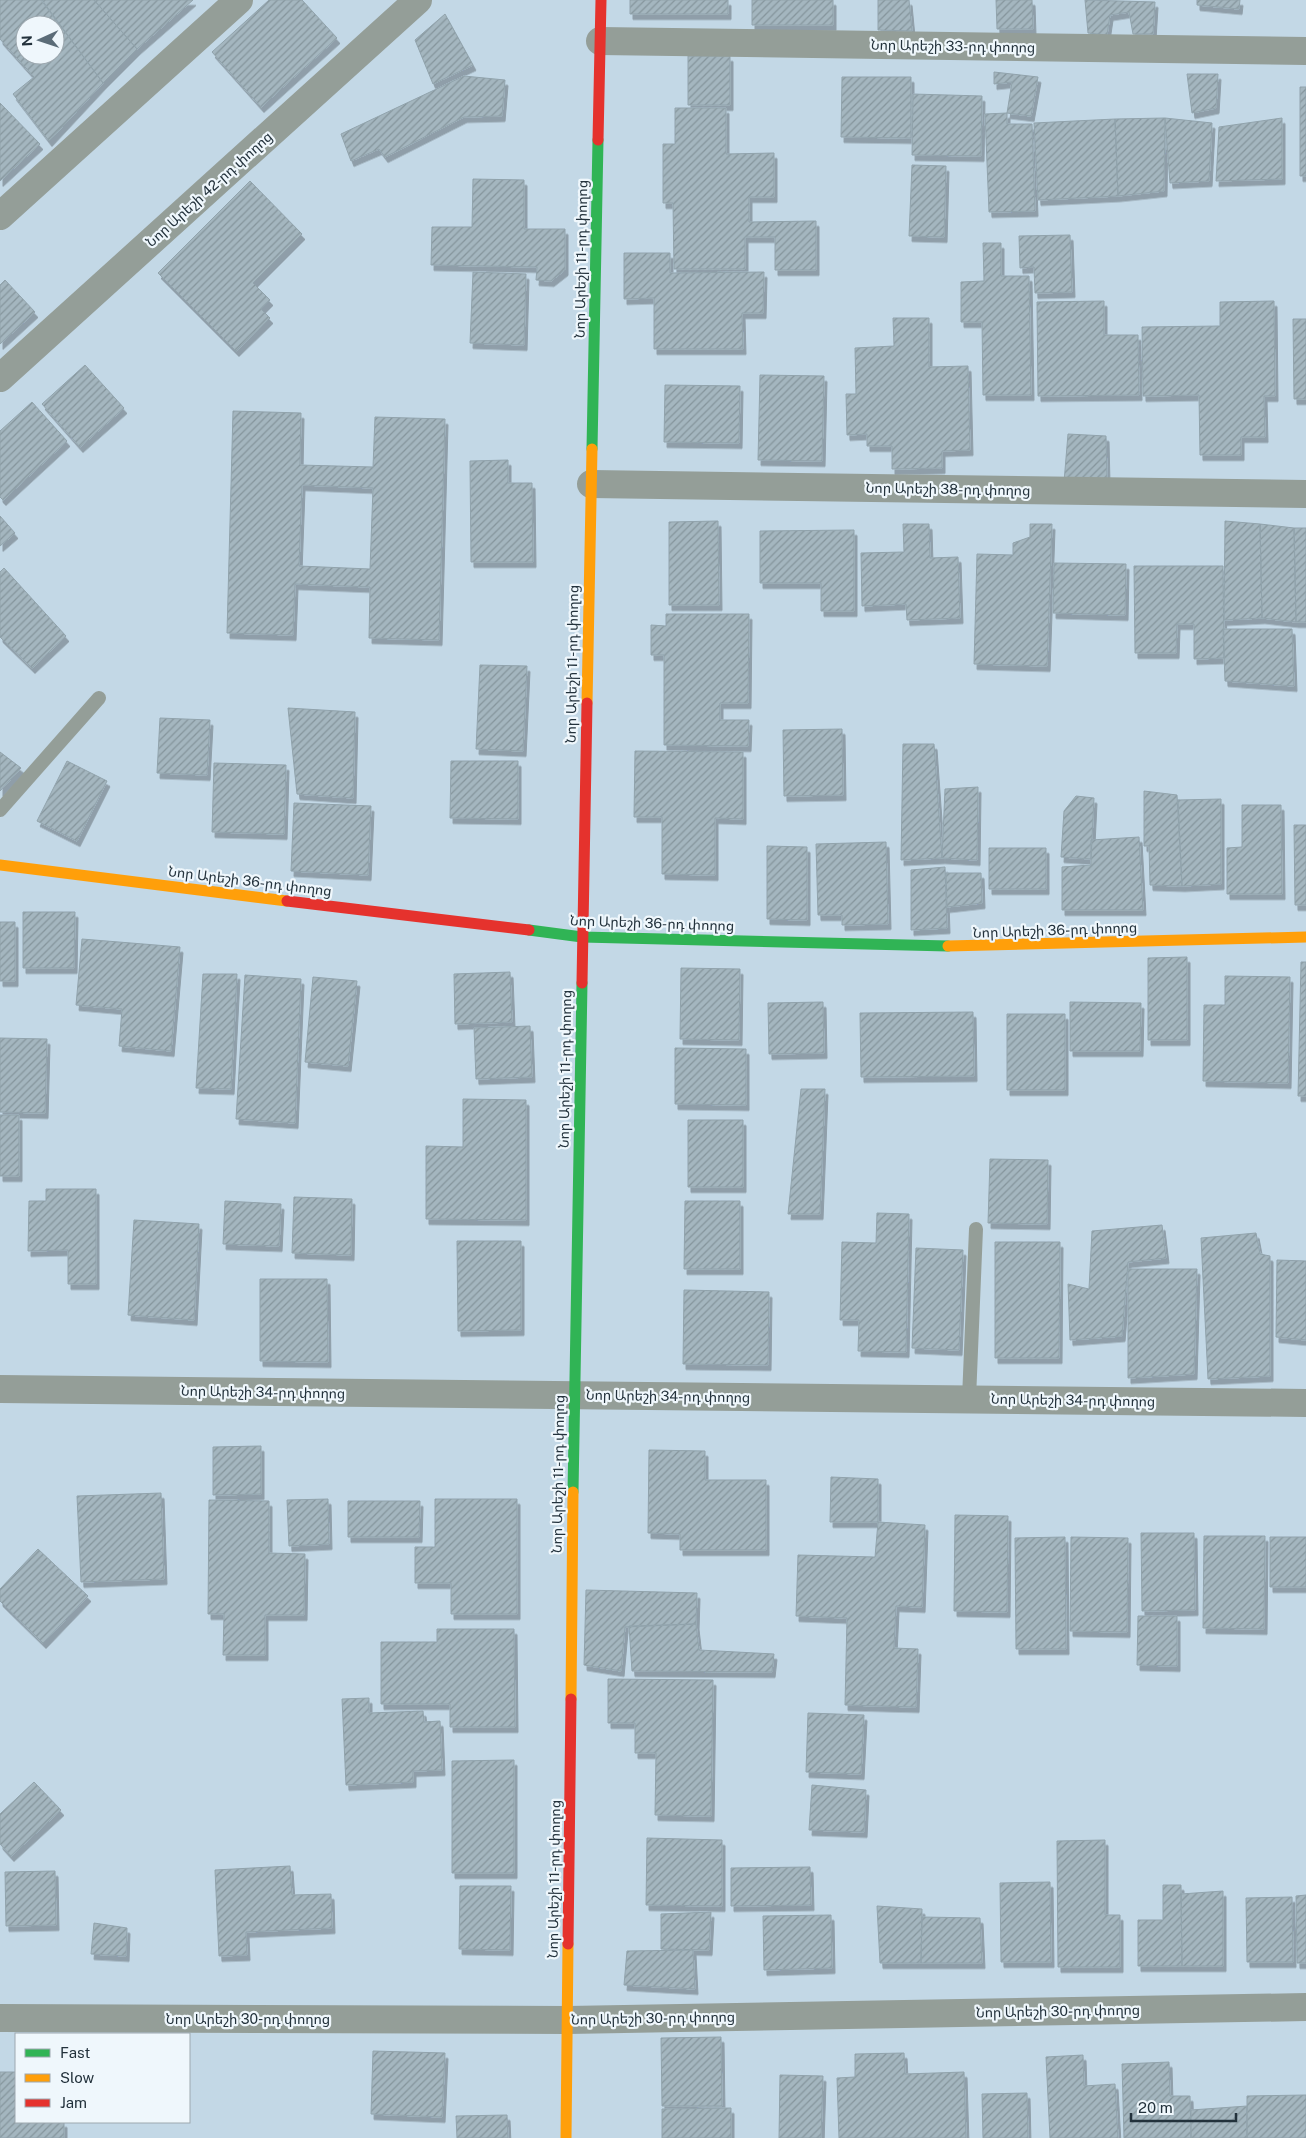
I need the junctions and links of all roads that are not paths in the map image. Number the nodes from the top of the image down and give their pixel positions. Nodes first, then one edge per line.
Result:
1 (239, 0) edge
2 (418, 0) edge
3 (601, 0) edge
4 (600, 41) junction
5 (1306, 51) edge
6 (0, 216) edge
7 (0, 378) edge
8 (591, 484) junction
9 (1306, 494) edge
10 (99, 698) dead end
11 (0, 810) edge
12 (0, 865) edge
13 (582, 937) junction
14 (1306, 937) edge
15 (976, 1229) dead end
16 (0, 1389) edge
17 (574, 1395) junction
18 (969, 1399) junction
19 (1306, 1403) edge
20 (1306, 2007) edge
21 (0, 2018) edge
22 (568, 2020) junction
23 (566, 2138) edge

1 - 6 street
2 - 7 street, Նոր Արեշի 42-րդ փողոց
3 - 4 street, Նոր Արեշի 11-րդ փողոց
4 - 5 street, Նոր Արեշի 33-րդ փողոց
4 - 8 street, Նոր Արեշի 11-րդ փողոց
8 - 9 street, Նոր Արեշի 38-րդ փողոց
8 - 13 street, Նոր Արեշի 11-րդ փողոց
10 - 11 lane
12 - 13 street, Նոր Արեշի 36-րդ փողոց
13 - 14 street, Նոր Արեշի 36-րդ փողոց
13 - 17 street, Նոր Արեշի 11-րդ փողոց
15 - 18 lane
16 - 17 street, Նոր Արեշի 34-րդ փողոց
17 - 18 street, Նոր Արեշի 34-րդ փողոց
17 - 22 street, Նոր Արեշի 11-րդ փողոց
18 - 19 street, Նոր Արեշի 34-րդ փողոց
20 - 22 street, Նոր Արեշի 30-րդ փողոց
21 - 22 street, Նոր Արեշի 30-րդ փողոց
22 - 23 street, Նոր Արեշի 11-րդ փողոց

